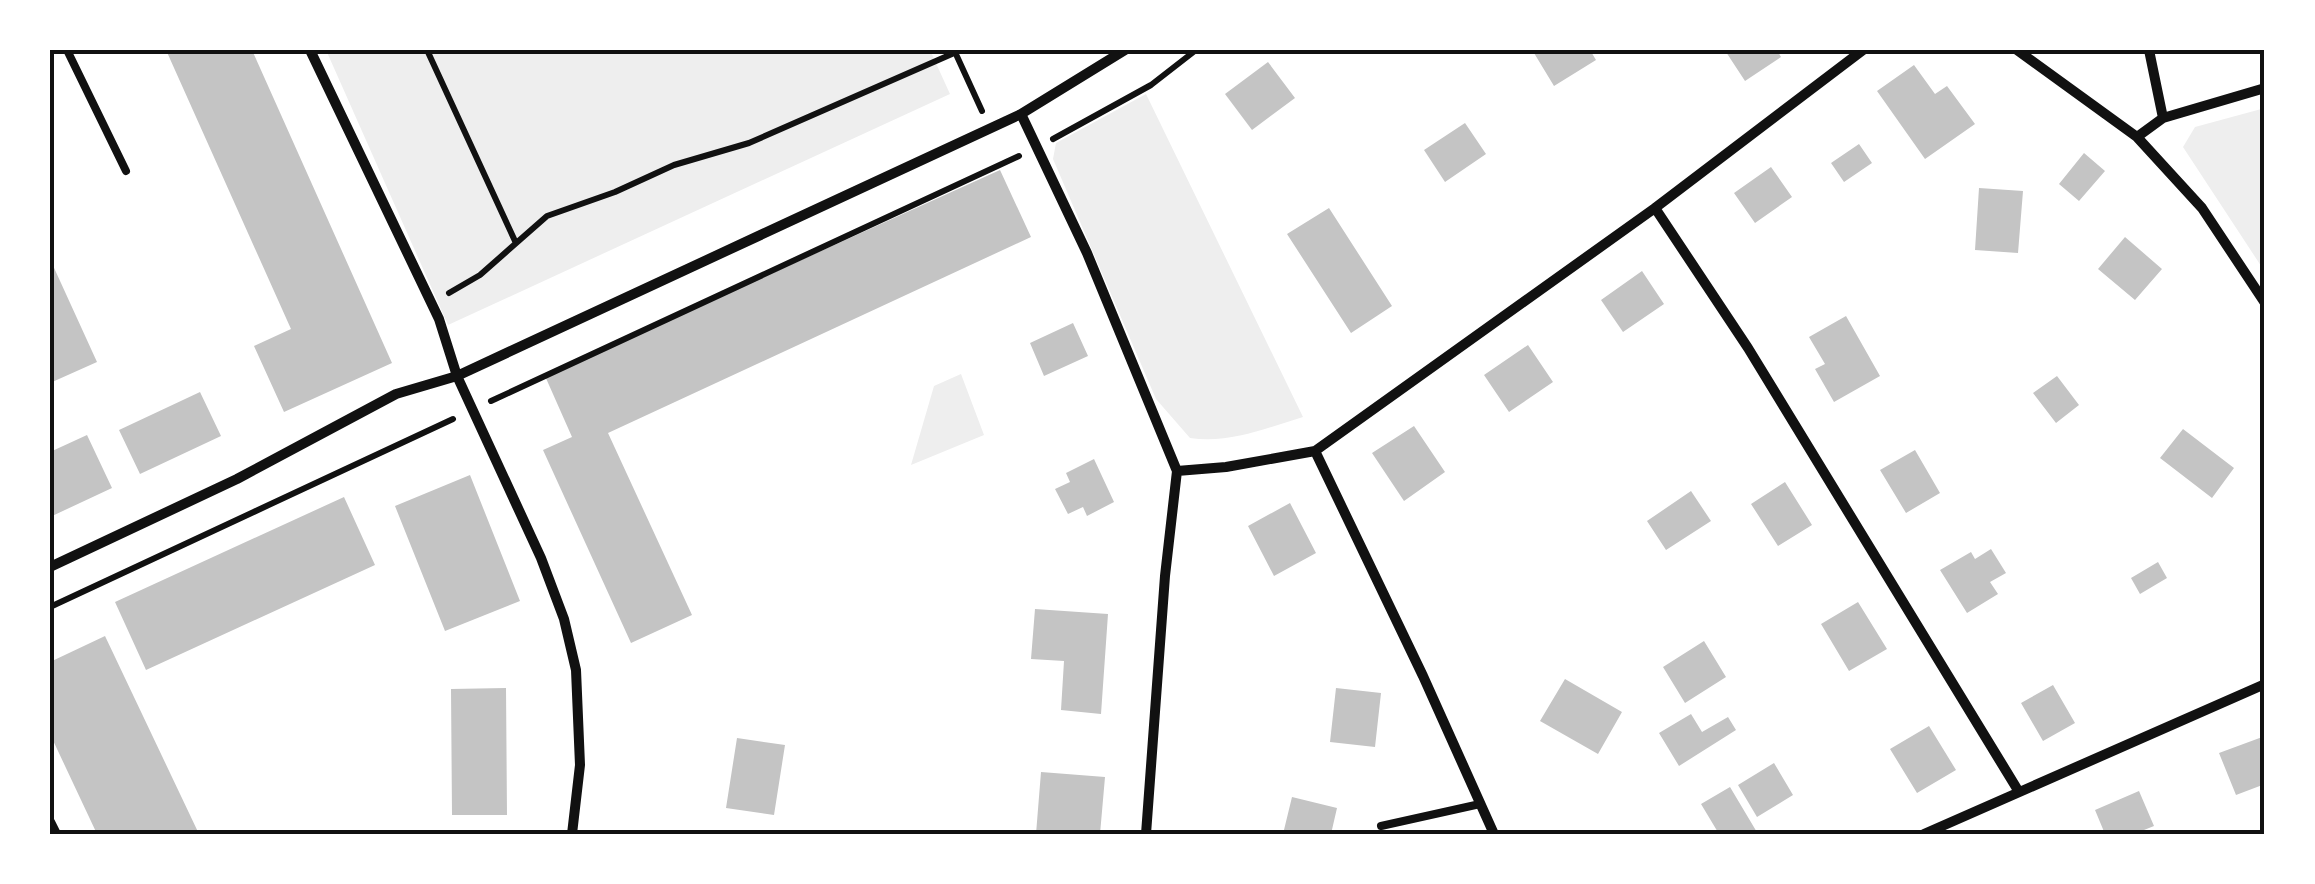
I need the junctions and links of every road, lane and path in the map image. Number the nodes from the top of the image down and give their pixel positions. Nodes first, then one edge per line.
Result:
1 (68, 50) edge
2 (310, 50) edge
3 (426, 50) edge
4 (961, 50) edge
5 (1125, 50) edge
6 (1196, 50) edge
7 (1863, 50) edge
8 (2017, 50) edge
9 (2148, 50) edge
10 (2265, 88) edge
11 (1022, 114) junction
12 (2163, 118) junction
13 (2137, 138) junction
14 (1037, 147) junction
15 (126, 171) dead end
16 (1655, 208) junction
17 (516, 242) junction
18 (2265, 302) edge
19 (431, 303) junction
20 (457, 376) junction
21 (472, 410) junction
22 (1314, 451) junction
23 (1178, 471) junction
24 (50, 568) edge
25 (50, 607) edge
26 (2265, 684) edge
27 (2019, 792) junction
28 (1480, 804) junction
29 (50, 822) edge
30 (1381, 826) dead end
31 (56, 834) edge
32 (572, 834) edge
33 (1146, 834) edge
34 (1494, 834) edge
35 (1924, 834) edge

1 - 15 lane
2 - 19 street
3 - 17 path
4 - 17 path
5 - 11 street
6 - 14 path
7 - 16 street
8 - 13 street
9 - 12 street
10 - 12 street
11 - 14 street
11 - 20 street
12 - 13 street
13 - 18 street
14 - 21 path
14 - 23 street
16 - 22 street
16 - 27 street
17 - 19 path
19 - 20 street
20 - 21 street
20 - 24 street
21 - 25 path
21 - 32 street
22 - 23 street
22 - 28 street
23 - 33 street
26 - 27 street
27 - 35 street
28 - 30 lane
28 - 34 street
29 - 31 street

